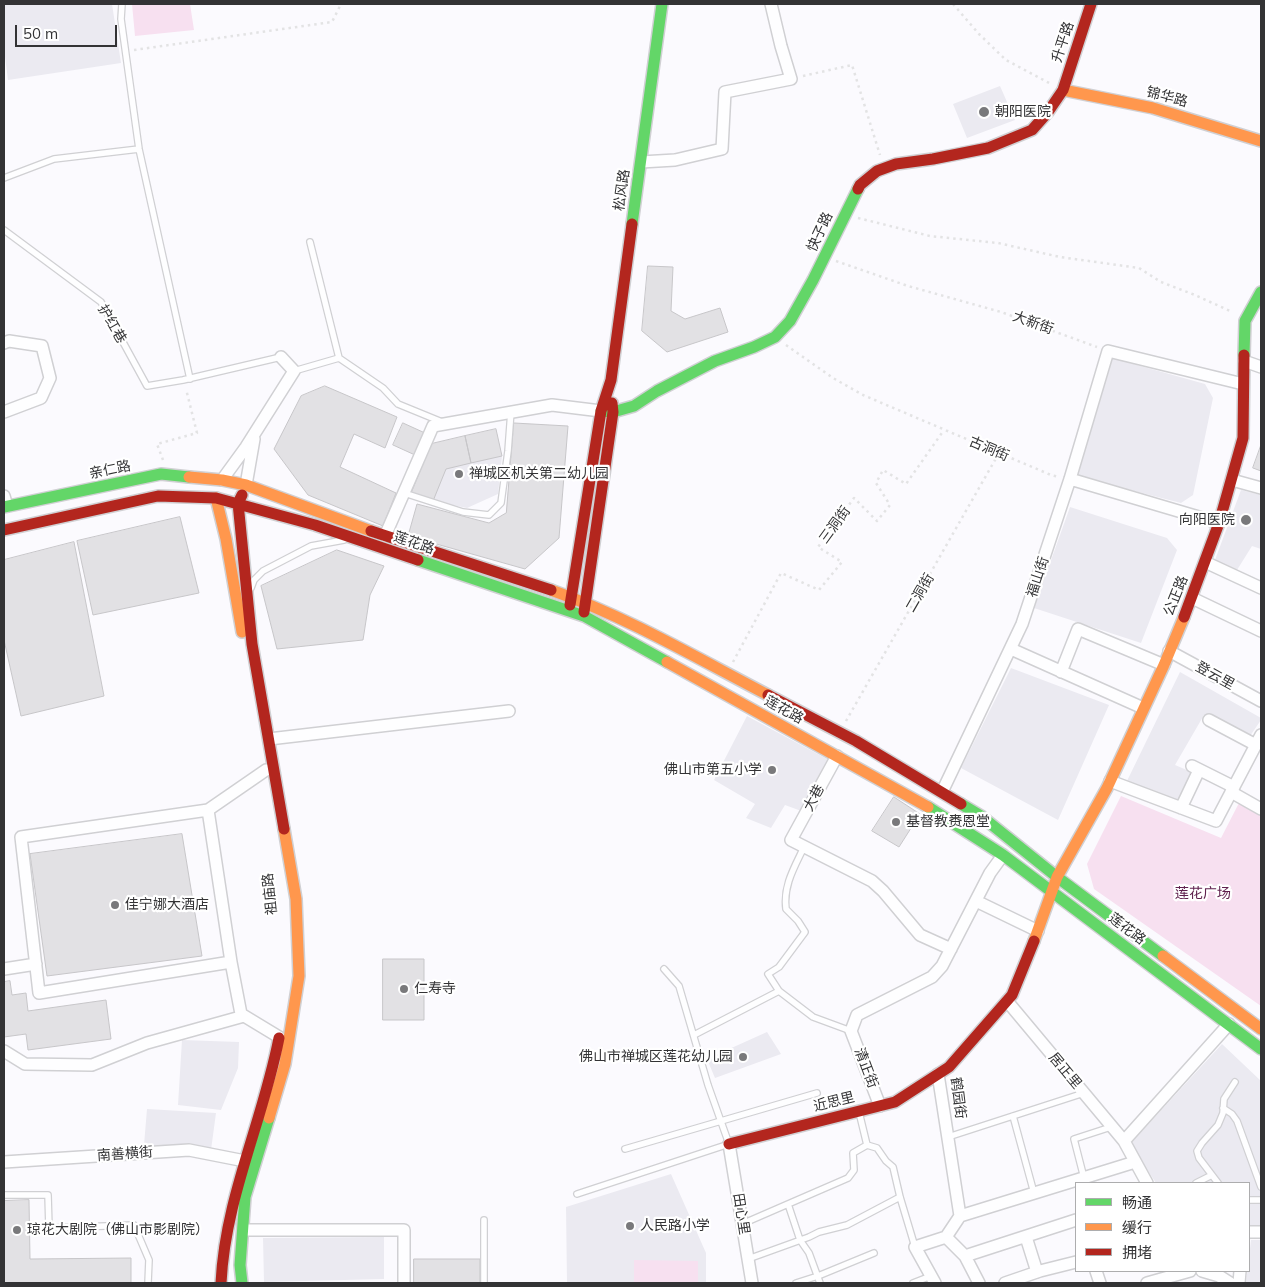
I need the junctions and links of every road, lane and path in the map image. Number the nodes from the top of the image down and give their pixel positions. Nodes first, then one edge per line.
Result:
1 (122, 4) edge
2 (342, 4) edge
3 (662, 4) edge
4 (771, 4) edge
5 (953, 4) edge
6 (1091, 4) edge
7 (125, 51) junction
8 (791, 79) junction
9 (1063, 90) junction
10 (1261, 141) edge
11 (139, 148) junction
12 (641, 162) junction
13 (884, 168) junction
14 (4, 178) edge
15 (845, 214) junction
16 (4, 230) edge
17 (310, 242) dead end
18 (826, 257) junction
19 (1261, 292) edge
20 (1230, 311) dead end
21 (774, 337) junction
22 (4, 342) edge
23 (1108, 351) junction
24 (281, 357) joint
25 (339, 358) junction
26 (1244, 361) junction
27 (1261, 367) edge
28 (294, 371) junction
29 (186, 379) junction
30 (1243, 384) junction
31 (511, 411) junction
32 (4, 412) edge
33 (607, 412) junction
34 (445, 423) junction
35 (944, 430) junction
36 (255, 432) junction
37 (999, 453) junction
38 (168, 474) junction
39 (1070, 479) junction
40 (222, 480) junction
41 (1232, 480) junction
42 (246, 486) junction
43 (1261, 488) edge
44 (404, 493) junction
45 (216, 498) junction
46 (5, 503) edge
47 (238, 503) junction
48 (1219, 523) junction
49 (4, 530) edge
50 (385, 536) junction
51 (353, 538) junction
52 (1205, 562) junction
53 (1261, 588) edge
54 (247, 596) junction
55 (571, 597) junction
56 (1192, 598) junction
57 (586, 604) junction
58 (569, 611) junction
59 (584, 616) junction
60 (1261, 631) edge
61 (1011, 649) junction
62 (1169, 651) junction
63 (1164, 665) junction
64 (1061, 672) junction
65 (727, 674) junction
66 (1261, 701) edge
67 (1143, 708) junction
68 (509, 711) dead end
69 (1209, 720) dead end
70 (840, 733) junction
71 (268, 739) junction
72 (1259, 740) edge
73 (837, 756) junction
74 (266, 770) junction
75 (1110, 781) junction
76 (1233, 790) junction
77 (942, 792) junction
78 (1181, 808) junction
79 (1261, 809) edge
80 (208, 810) junction
81 (804, 847) junction
82 (1003, 855) junction
83 (1057, 877) junction
84 (1052, 892) junction
85 (976, 900) junction
86 (1038, 932) junction
87 (951, 949) junction
88 (231, 962) junction
89 (36, 964) junction
90 (4, 969) edge
91 (664, 969) dead end
92 (779, 991) junction
93 (1007, 1001) junction
94 (244, 1016) junction
95 (1229, 1024) junction
96 (1261, 1029) edge
97 (851, 1031) junction
98 (694, 1035) junction
99 (279, 1037) junction
100 (1261, 1048) edge
101 (4, 1051) edge
102 (938, 1074) junction
103 (1235, 1082) dead end
104 (817, 1093) dead end
105 (1084, 1093) junction
106 (880, 1106) junction
107 (1223, 1108) junction
108 (858, 1112) junction
109 (1013, 1116) junction
110 (721, 1121) junction
111 (1111, 1127) junction
112 (948, 1137) junction
113 (1124, 1141) junction
114 (729, 1144) junction
115 (867, 1145) junction
116 (625, 1149) dead end
117 (245, 1161) junction
118 (4, 1162) edge
119 (1135, 1162) junction
120 (1212, 1175) junction
121 (1084, 1178) junction
122 (1146, 1182) edge
123 (1198, 1182) edge
124 (1217, 1182) edge
125 (1261, 1187) edge
126 (1034, 1193) junction
127 (577, 1194) dead end
128 (4, 1195) edge
129 (900, 1197) junction
130 (788, 1204) junction
131 (960, 1216) junction
132 (484, 1220) dead end
133 (1075, 1220) edge
134 (742, 1224) junction
135 (243, 1230) junction
136 (1026, 1236) junction
137 (946, 1237) junction
138 (800, 1240) junction
139 (915, 1247) junction
140 (874, 1253) dead end
141 (965, 1256) junction
142 (748, 1259) junction
143 (1075, 1262) edge
144 (1037, 1272) junction
145 (1186, 1272) edge
146 (1205, 1272) edge
147 (818, 1276) junction
148 (1164, 1277) edge
149 (933, 1279) edge
150 (1023, 1280) edge
151 (221, 1281) edge
152 (148, 1283) edge
153 (242, 1283) edge
154 (404, 1283) edge
155 (484, 1283) edge
156 (752, 1283) edge
157 (796, 1283) edge
158 (820, 1283) edge
159 (913, 1283) edge
160 (979, 1283) edge
161 (1005, 1283) edge
162 (1147, 1283) edge
163 (1230, 1283) edge

1 - 7 lane
2 - 7 path
3 - 12 main road, 松风路
4 - 8 street
5 - 9 path
6 - 9 main road, 升平路
7 - 11 lane
8 - 12 street
8 - 13 path
9 - 10 main road, 锦华路
9 - 13 main road, 快子路
11 - 14 lane
11 - 29 lane
12 - 33 main road, 松风路
13 - 15 main road, 快子路
15 - 18 main road, 快子路
15 - 20 path
16 - 29 lane, 护红巷
17 - 25 lane
18 - 21 main road, 快子路
18 - 23 path, 大新街
19 - 26 main road, 公正路
21 - 33 main road, 快子路
21 - 35 path, 古洞街
22 - 32 street
23 - 30 street
23 - 39 street, 福山街
24 - 28 street
24 - 29 lane
25 - 28 lane
25 - 34 lane
26 - 27 street
26 - 30 main road, 公正路
28 - 36 street
29 - 38 path
30 - 41 main road, 公正路
31 - 33 street
31 - 34 street
31 - 44 lane
33 - 55 main road
33 - 57 main road
34 - 44 street
35 - 37 path, 古洞街
35 - 65 path, 三洞街
36 - 40 street
36 - 42 street
37 - 39 path, 古洞街
37 - 70 path, 二洞街
38 - 40 main road, 亲仁路
38 - 46 main road, 亲仁路
39 - 48 street
39 - 61 street, 福山街
40 - 42 main road, 莲花路
40 - 45 main road
41 - 43 street
41 - 48 main road, 公正路
42 - 47 main road
42 - 50 main road, 莲花路
44 - 50 street
45 - 47 main road, 莲花路
45 - 49 main road
45 - 74 main road, 祖庙路
47 - 51 main road, 莲花路
47 - 54 main road, 祖庙路
48 - 52 main road, 公正路
50 - 55 main road, 莲花路
51 - 54 lane
51 - 58 main road, 莲花路
52 - 53 street
52 - 56 main road, 公正路
54 - 71 main road, 祖庙路
55 - 57 main road, 莲花路
55 - 58 main road
56 - 60 street
56 - 62 main road, 公正路
57 - 59 main road
57 - 65 main road, 莲花路
58 - 59 main road, 莲花路
59 - 73 main road, 莲花路
61 - 64 street
61 - 77 street, 福山街
62 - 63 main road, 公正路
62 - 66 street, 登云里
63 - 64 street
63 - 67 main road, 公正路
64 - 67 street
65 - 70 main road, 莲花路
67 - 75 main road, 公正路
68 - 71 street
69 - 72 street
70 - 77 main road, 莲花路
71 - 135 main road, 祖庙路
72 - 76 street
73 - 81 street, 大巷
73 - 82 main road, 莲花路
74 - 80 street
74 - 99 main road, 祖庙路
75 - 78 street
75 - 83 main road, 公正路
76 - 78 street
76 - 78 street
76 - 79 street
77 - 83 main road, 莲花路
80 - 88 street
80 - 89 street
81 - 87 street
81 - 92 lane
82 - 84 main road, 莲花路
82 - 85 street
83 - 84 main road, 公正路
83 - 96 main road, 莲花路
84 - 86 main road, 鹤园街
84 - 95 main road, 莲花路
85 - 86 street
85 - 87 street
86 - 93 main road, 鹤园街
87 - 97 street
88 - 89 street
88 - 94 street
89 - 90 street
91 - 98 lane
92 - 97 lane
92 - 98 lane
93 - 102 main road, 鹤园街
93 - 105 street, 居正里
94 - 99 street
94 - 101 street
95 - 100 main road, 莲花路
95 - 113 street
97 - 106 street, 清正街
98 - 110 lane
99 - 117 main road, 祖庙路
102 - 106 main road, 近思里
102 - 112 street, 鹤园街
103 - 107 lane
104 - 110 lane
105 - 109 lane
105 - 111 street, 居正里
106 - 108 main road, 近思里
107 - 120 lane
107 - 125 lane
108 - 114 main road, 近思里
108 - 115 lane
109 - 112 lane
109 - 126 lane
110 - 114 lane
110 - 116 lane
111 - 113 street, 居正里
111 - 121 lane
112 - 131 street, 鹤园街
113 - 119 street, 居正里
114 - 127 lane
114 - 134 street, 田心里
115 - 129 lane
115 - 130 lane
117 - 118 street, 南善横街
117 - 151 main road, 祖庙路
119 - 121 street
119 - 122 street, 居正里
120 - 123 lane
120 - 124 lane
121 - 126 street
126 - 131 street
128 - 152 lane
129 - 138 lane
129 - 139 lane
130 - 134 lane
130 - 138 lane
131 - 137 street
132 - 155 lane
133 - 136 street
134 - 142 street, 田心里
135 - 153 main road, 祖庙路
135 - 154 street
136 - 141 street
136 - 144 street
137 - 139 street
137 - 141 street
138 - 142 lane
138 - 147 lane
139 - 149 street
140 - 147 lane
141 - 160 street
142 - 156 street, 田心里
143 - 144 street
144 - 150 street
145 - 148 street
146 - 163 street
147 - 157 lane
147 - 158 lane
148 - 162 street
149 - 159 lane
150 - 161 street

